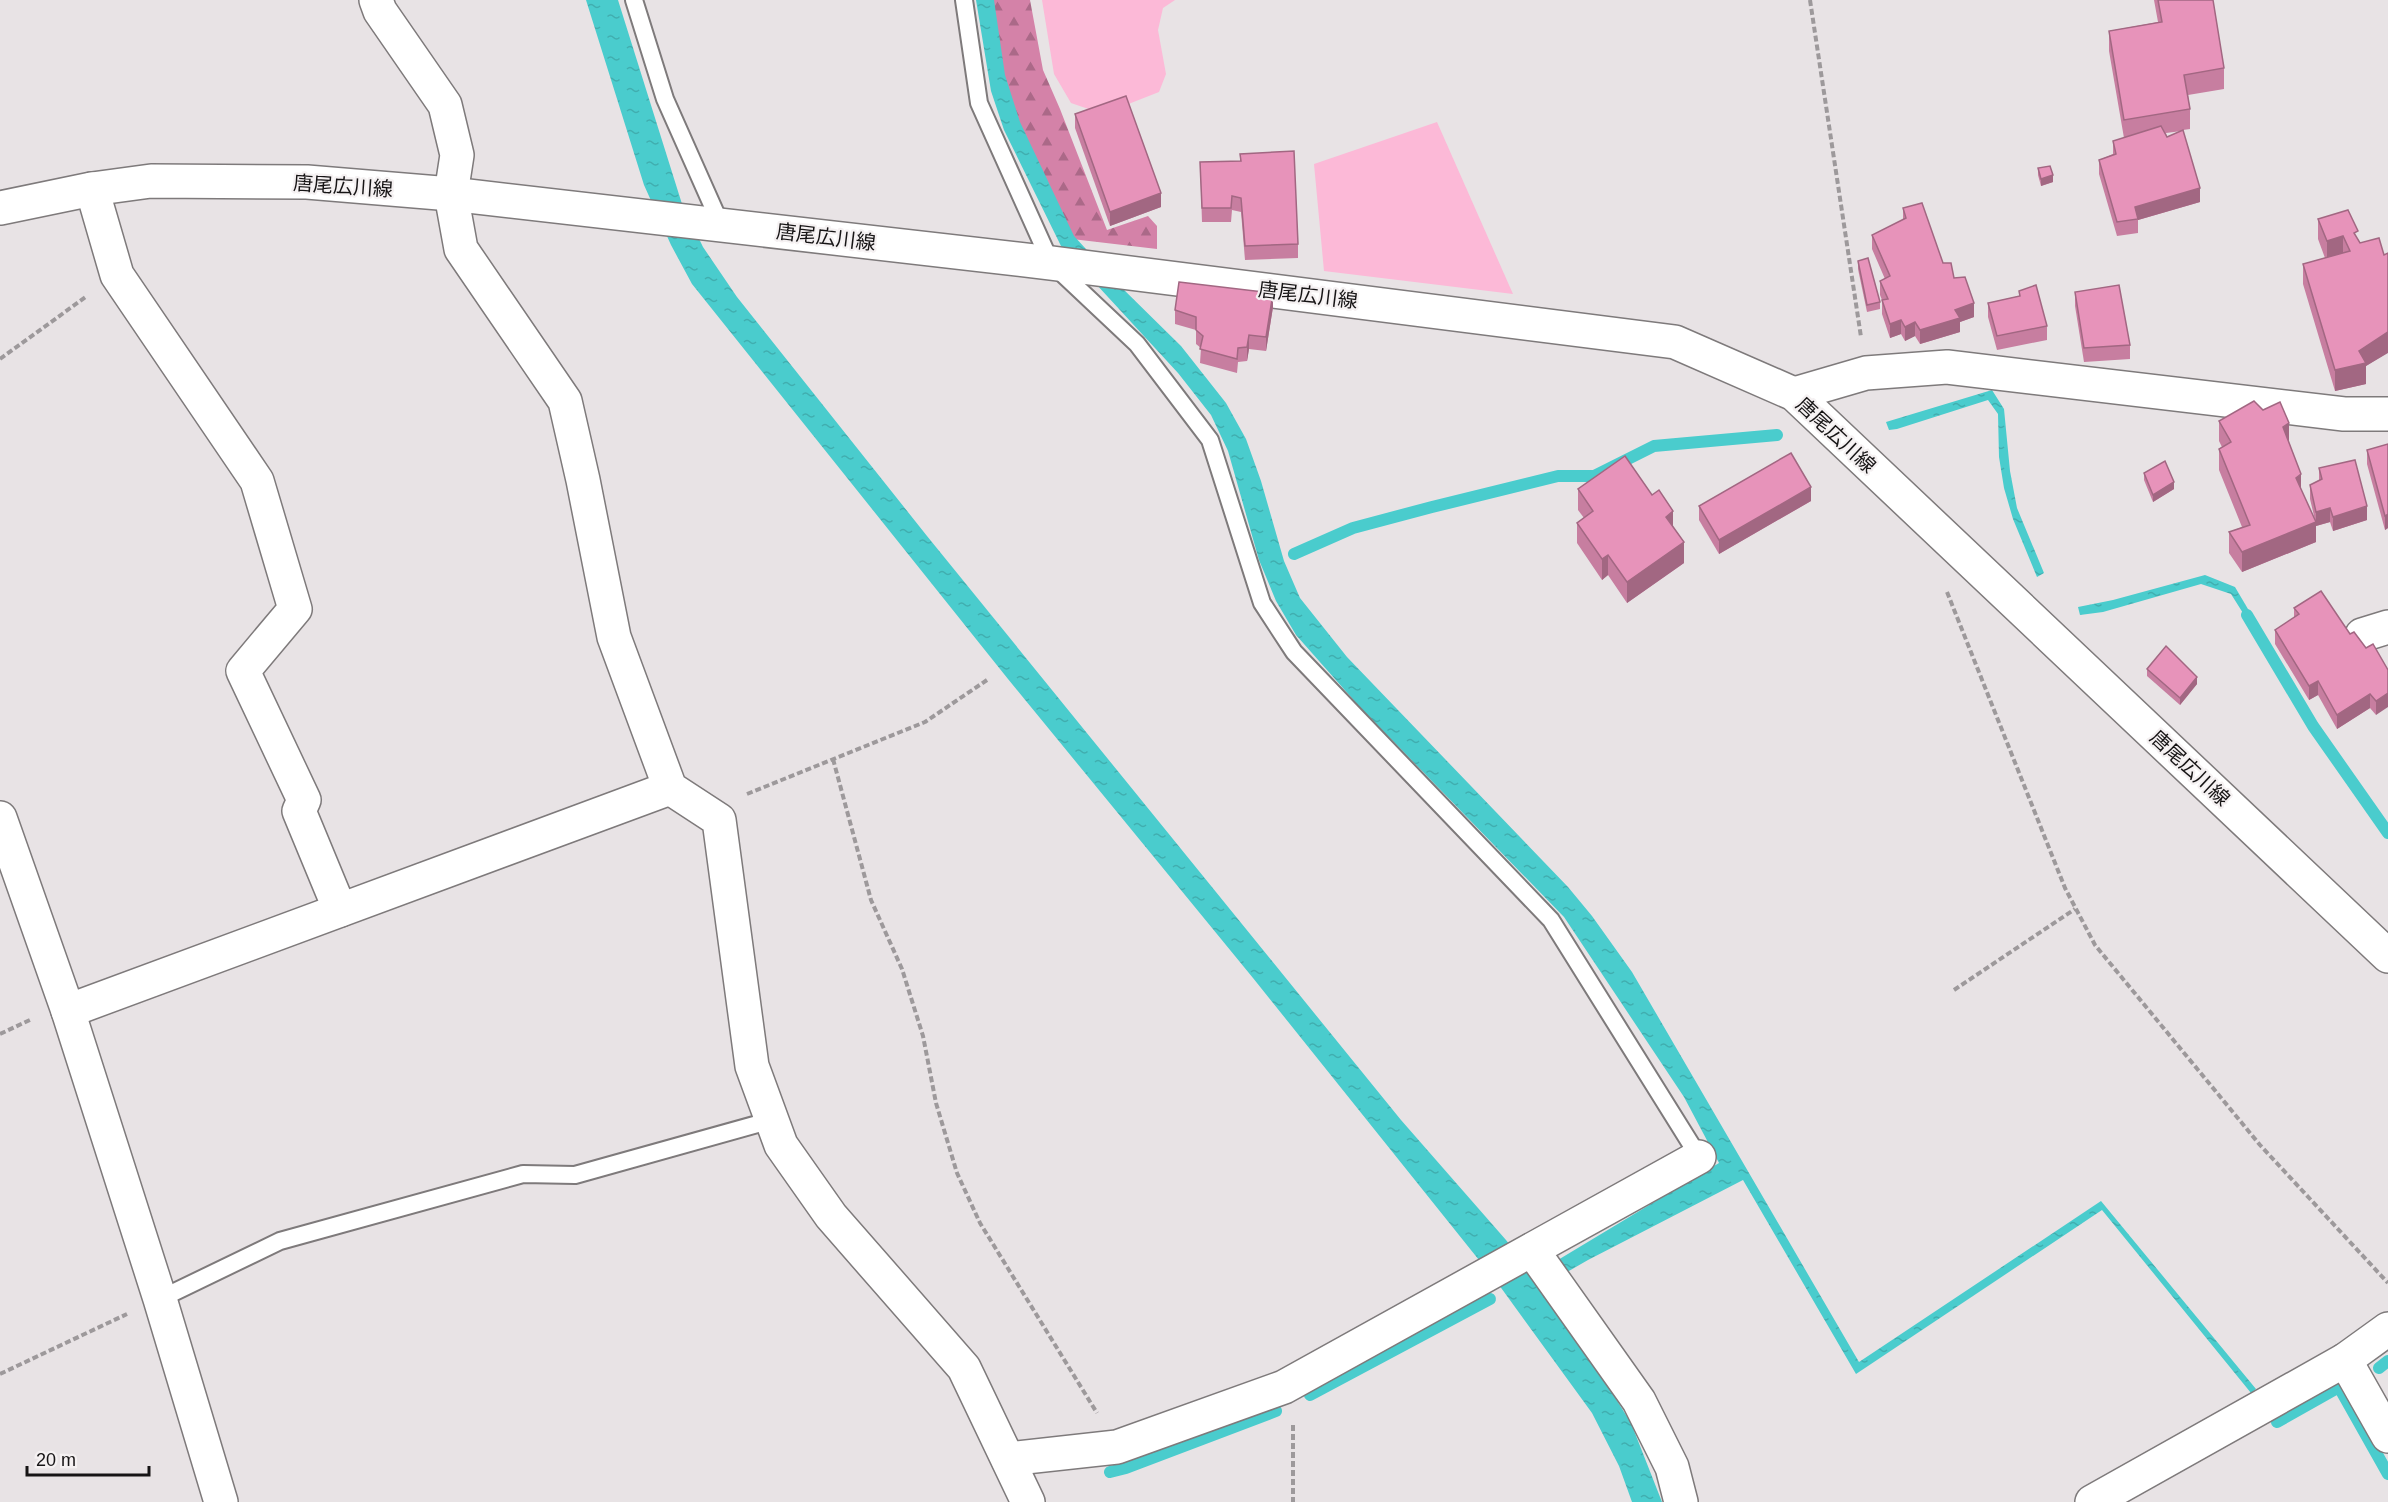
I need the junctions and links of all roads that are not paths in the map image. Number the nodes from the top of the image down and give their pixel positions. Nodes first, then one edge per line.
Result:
1 (376, 0) edge
2 (634, 0) edge
3 (964, 0) edge
4 (92, 189) junction
5 (451, 194) junction
6 (0, 208) edge
7 (709, 224) junction
8 (1061, 264) junction
9 (1794, 394) junction
10 (2388, 414) edge
11 (670, 788) junction
12 (0, 818) edge
13 (340, 910) junction
14 (2388, 956) edge
15 (68, 1011) junction
16 (772, 1120) junction
17 (1699, 1157) joint
18 (1527, 1252) junction
19 (160, 1299) junction
20 (2388, 1329) edge
21 (2345, 1360) junction
22 (2388, 1436) edge
23 (1008, 1459) junction
24 (222, 1502) edge
25 (1028, 1502) edge
26 (1681, 1502) edge
27 (2092, 1502) edge

1 - 5 street
2 - 7 lane
3 - 8 lane
4 - 5 street, 唐尾広川線
4 - 6 street, 唐尾広川線
4 - 13 street
5 - 7 street, 唐尾広川線
5 - 11 street
7 - 8 street, 唐尾広川線
8 - 9 street, 唐尾広川線
8 - 17 lane
9 - 10 street
9 - 14 street, 唐尾広川線
11 - 13 street
11 - 16 street
12 - 15 street
13 - 15 street
15 - 19 street
16 - 19 lane
16 - 23 street
17 - 18 street
18 - 23 street
18 - 26 street
19 - 24 street
20 - 21 street
21 - 22 street
21 - 27 street
23 - 25 street

